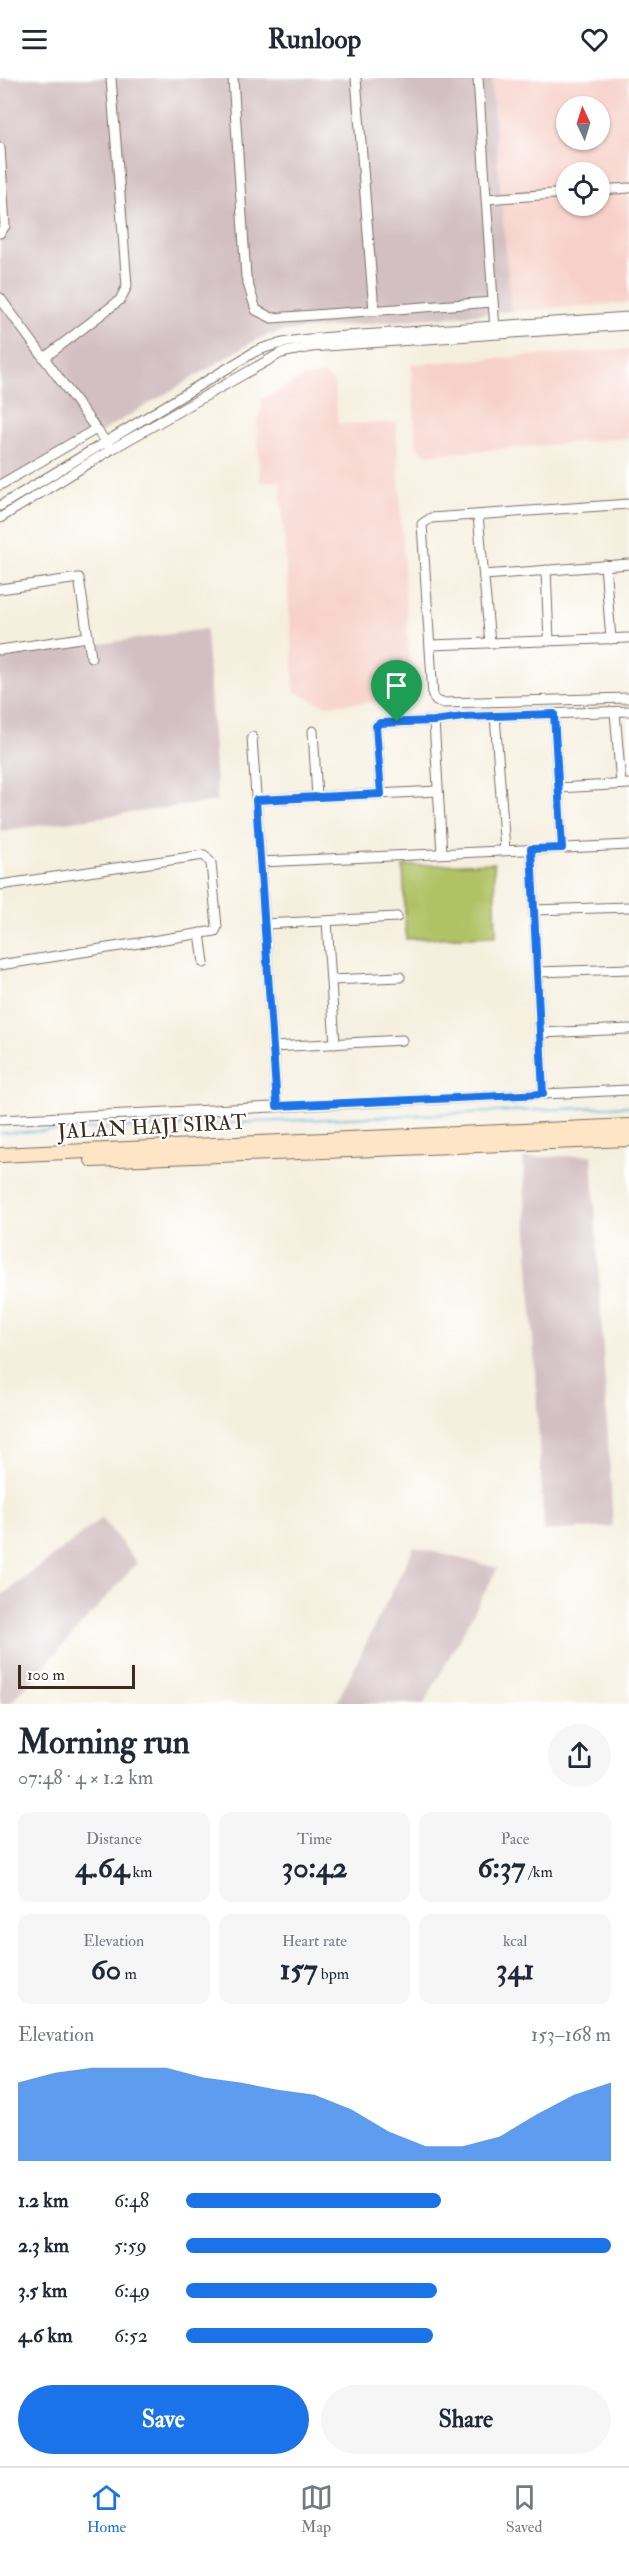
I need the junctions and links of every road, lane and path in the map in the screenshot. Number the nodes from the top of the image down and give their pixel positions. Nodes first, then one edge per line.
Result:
1 (111, 78) edge
2 (233, 78) edge
3 (356, 78) edge
4 (478, 78) edge
5 (0, 148) edge
6 (629, 188) edge
7 (610, 189) edge
8 (556, 194) edge
9 (486, 199) junction
10 (0, 233) edge
11 (0, 298) edge
12 (493, 302) junction
13 (374, 311) junction
14 (629, 317) edge
15 (629, 325) edge
16 (495, 330) junction
17 (44, 358) junction
18 (96, 429) junction
19 (109, 445) junction
20 (1, 483) edge
21 (629, 504) edge
22 (0, 506) edge
23 (478, 515) junction
24 (0, 518) edge
25 (629, 564) edge
26 (605, 565) junction
27 (546, 570) junction
28 (484, 575) junction
29 (0, 589) edge
30 (88, 637) junction
31 (629, 638) edge
32 (611, 639) junction
33 (549, 641) junction
34 (490, 643) junction
35 (430, 645) junction
36 (0, 650) edge
37 (91, 657) dead end
38 (629, 698) edge
39 (629, 711) edge
40 (615, 712) junction
41 (554, 714) junction
42 (495, 716) junction
43 (434, 721) junction
44 (313, 730) dead end
45 (252, 737) dead end
46 (625, 784) edge
47 (558, 788) junction
48 (438, 791) junction
49 (381, 794) junction
50 (317, 797) junction
51 (256, 800) junction
52 (629, 845) edge
53 (562, 848) junction
54 (531, 849) junction
55 (505, 850) junction
56 (442, 853) junction
57 (260, 862) junction
58 (0, 885) edge
59 (629, 907) edge
60 (534, 910) junction
61 (397, 917) dead end
62 (327, 921) junction
63 (265, 924) junction
64 (200, 933) junction
65 (204, 963) dead end
66 (0, 965) edge
67 (629, 969) edge
68 (538, 972) junction
69 (400, 977) dead end
70 (331, 980) junction
71 (629, 1029) edge
72 (541, 1033) junction
73 (402, 1040) dead end
74 (335, 1044) junction
75 (273, 1047) junction
76 (629, 1090) edge
77 (543, 1094) junction
78 (277, 1106) junction
79 (0, 1119) edge
80 (626, 1126) edge
81 (629, 1139) edge
82 (0, 1155) edge
83 (0, 1164) edge

1 - 17 street
2 - 13 street
3 - 13 street
4 - 9 street
5 - 10 street
6 - 7 street
8 - 9 street
9 - 12 street
11 - 17 street
12 - 13 street
12 - 16 street
14 - 16 street
15 - 16 street
16 - 19 street
17 - 18 street
18 - 19 street
18 - 20 street
19 - 22 street
19 - 24 street
21 - 23 street
23 - 28 street
23 - 35 street
25 - 26 street
26 - 27 street
26 - 32 street
27 - 28 street
27 - 33 street
28 - 34 street
29 - 30 street
30 - 36 street
30 - 37 street
31 - 32 street
32 - 33 street
33 - 34 street
34 - 35 street
35 - 38 street
39 - 40 street
40 - 41 street
40 - 46 street
41 - 42 street
41 - 47 street
42 - 43 street
42 - 55 street
43 - 48 street
43 - 49 street
44 - 50 street
45 - 51 street
46 - 47 street
47 - 53 street
48 - 49 street
48 - 56 street
49 - 50 street
50 - 51 street
51 - 57 street
52 - 53 street
53 - 54 street
54 - 55 street
54 - 60 street
55 - 56 street
56 - 57 street
57 - 63 street
58 - 64 street
59 - 60 street
60 - 68 street
61 - 62 street
62 - 63 street
62 - 70 street
63 - 75 street
64 - 65 street
64 - 66 street
67 - 68 street
68 - 72 street
69 - 70 street
70 - 74 street
71 - 72 street
72 - 77 street
73 - 74 street
74 - 75 street
75 - 78 street
76 - 77 street
77 - 78 street
78 - 79 street
80 - 82 main road, JALAN HAJI SIRAT
81 - 83 main road, JALAN HAJI SIRAT

